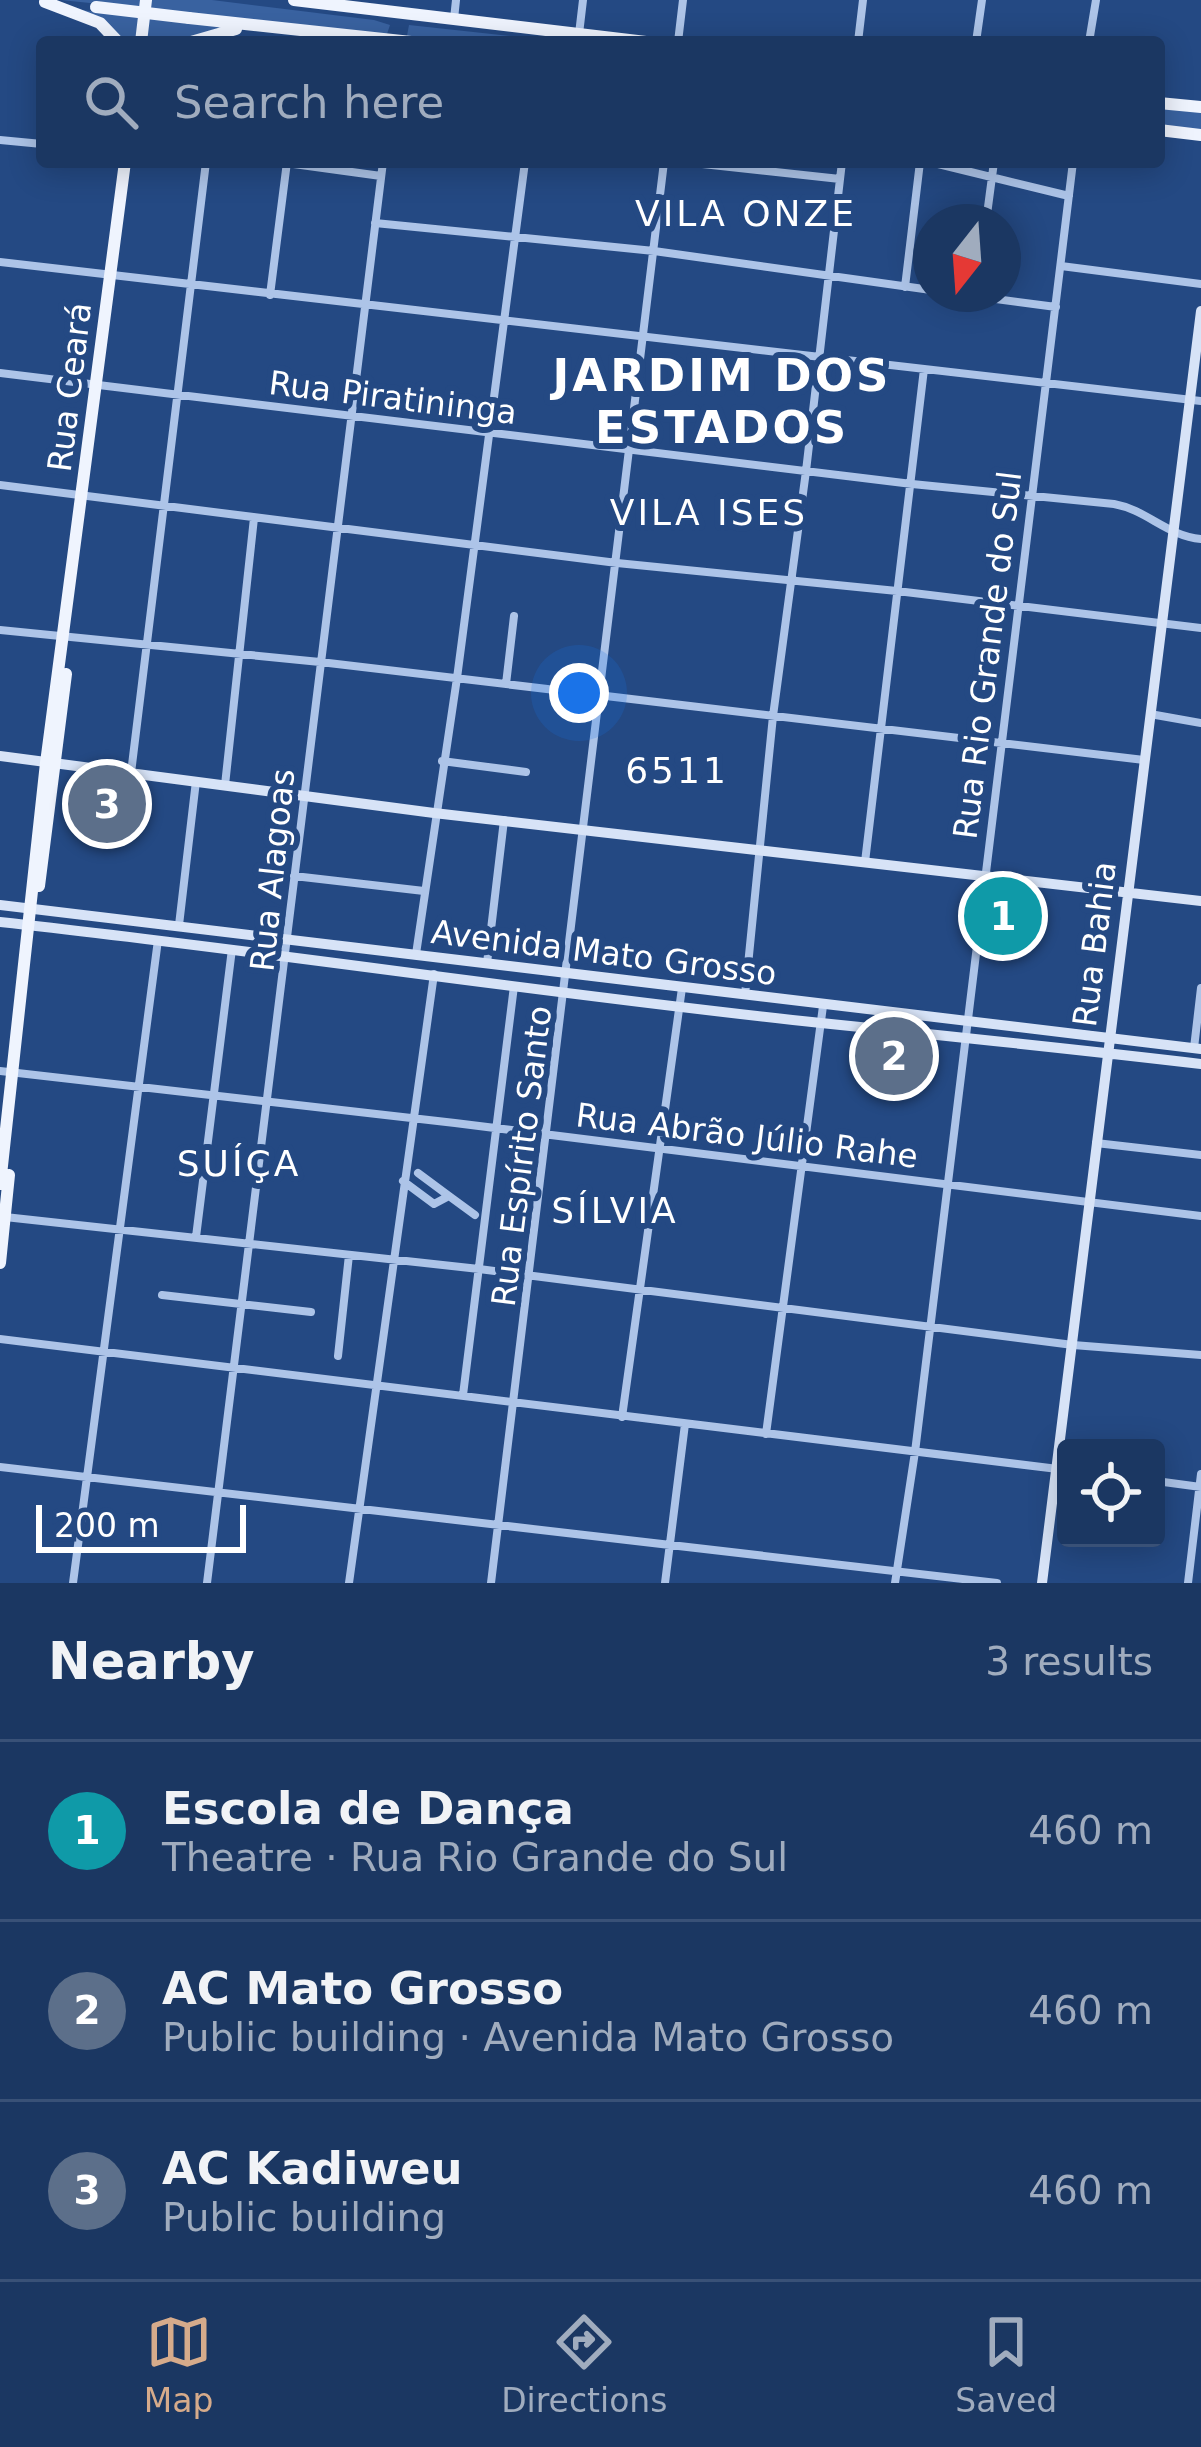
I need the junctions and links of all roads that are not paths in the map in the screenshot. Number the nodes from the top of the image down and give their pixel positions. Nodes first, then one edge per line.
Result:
1 (29, 0) edge
2 (146, 0) edge
3 (294, 0) edge
4 (456, 0) edge
5 (583, 0) edge
6 (683, 0) edge
7 (863, 0) edge
8 (982, 0) edge
9 (1096, 0) edge
10 (45, 2) edge
11 (374, 4) edge
12 (398, 12) junction
13 (454, 19) junction
14 (250, 26) junction
15 (579, 34) junction
16 (112, 36) edge
17 (142, 36) edge
18 (213, 36) edge
19 (304, 36) edge
20 (395, 36) edge
21 (547, 36) edge
22 (596, 36) edge
23 (679, 36) edge
24 (859, 36) edge
25 (977, 36) edge
26 (1090, 36) edge
27 (1165, 104) edge
28 (1201, 107) edge
29 (1165, 131) edge
30 (1201, 135) edge
31 (0, 140) edge
32 (36, 143) edge
33 (124, 168) edge
34 (205, 168) edge
35 (283, 168) edge
36 (326, 168) edge
37 (382, 168) edge
38 (524, 168) edge
39 (663, 168) edge
40 (739, 168) edge
41 (841, 168) edge
42 (919, 168) edge
43 (952, 168) edge
44 (993, 168) edge
45 (1072, 168) edge
46 (381, 176) junction
47 (991, 178) junction
48 (840, 179) junction
49 (1069, 196) junction
50 (988, 204) edge
51 (375, 223) junction
52 (515, 236) junction
53 (654, 251) junction
54 (0, 262) edge
55 (1061, 266) junction
56 (110, 276) junction
57 (828, 277) junction
58 (190, 284) junction
59 (1201, 284) edge
60 (905, 287) junction
61 (913, 288) edge
62 (271, 295) junction
63 (1021, 302) edge
64 (364, 306) junction
65 (1056, 307) junction
66 (1201, 311) edge
67 (504, 323) junction
68 (644, 338) junction
69 (821, 357) junction
70 (924, 369) junction
71 (0, 373) edge
72 (98, 382) junction
73 (1045, 384) junction
74 (177, 393) junction
75 (1196, 400) edge
76 (350, 417) junction
77 (488, 433) junction
78 (629, 449) junction
79 (806, 472) junction
80 (912, 484) junction
81 (0, 485) edge
82 (82, 495) junction
83 (1031, 495) junction
84 (162, 505) junction
85 (254, 518) junction
86 (337, 528) junction
87 (1176, 536) junction
88 (1201, 539) edge
89 (475, 544) junction
90 (616, 562) junction
91 (790, 583) junction
92 (897, 591) junction
93 (1017, 606) junction
94 (514, 616) dead end
95 (1160, 623) junction
96 (1201, 628) edge
97 (0, 630) edge
98 (66, 638) junction
99 (145, 645) junction
100 (239, 656) junction
101 (320, 662) junction
102 (457, 678) junction
103 (506, 684) junction
104 (599, 695) junction
105 (1150, 714) junction
106 (772, 716) junction
107 (1201, 723) edge
108 (881, 728) junction
109 (1000, 742) junction
110 (0, 756) edge
111 (1144, 760) junction
112 (442, 761) junction
113 (50, 764) junction
114 (526, 772) dead end
115 (131, 773) junction
116 (196, 781) junction
117 (225, 785) junction
118 (303, 796) junction
119 (434, 813) junction
120 (504, 820) junction
121 (582, 830) junction
122 (759, 852) junction
123 (865, 863) junction
124 (983, 873) junction
125 (295, 876) junction
126 (424, 891) junction
127 (1128, 891) junction
128 (1201, 901) edge
129 (0, 905) edge
130 (33, 909) junction
131 (83, 914) junction
132 (0, 922) edge
133 (31, 925) junction
134 (179, 925) junction
135 (68, 928) junction
136 (230, 932) junction
137 (289, 938) junction
138 (158, 940) junction
139 (232, 949) junction
140 (287, 954) junction
141 (421, 956) junction
142 (487, 964) junction
143 (405, 970) junction
144 (430, 973) junction
145 (567, 974) junction
146 (514, 985) junction
147 (682, 988) junction
148 (1201, 988) edge
149 (566, 990) junction
150 (745, 997) junction
151 (679, 1005) junction
152 (824, 1006) junction
153 (965, 1019) junction
154 (821, 1023) junction
155 (963, 1035) junction
156 (1110, 1036) junction
157 (1197, 1048) edge
158 (1108, 1053) junction
159 (1201, 1064) edge
160 (10, 1072) edge
161 (137, 1085) junction
162 (214, 1095) junction
163 (267, 1101) junction
164 (412, 1118) junction
165 (496, 1128) junction
166 (547, 1135) junction
167 (1096, 1143) junction
168 (659, 1149) junction
169 (1201, 1155) edge
170 (802, 1167) junction
171 (418, 1173) dead end
172 (403, 1181) junction
173 (0, 1184) edge
174 (945, 1184) junction
175 (448, 1196) junction
176 (1089, 1202) junction
177 (475, 1215) dead end
178 (1201, 1216) edge
179 (2, 1217) edge
180 (118, 1229) junction
181 (196, 1238) junction
182 (1, 1244) edge
183 (248, 1244) junction
184 (349, 1255) junction
185 (392, 1260) junction
186 (0, 1263) edge
187 (479, 1269) junction
188 (530, 1278) junction
189 (640, 1292) junction
190 (162, 1295) dead end
191 (241, 1305) junction
192 (783, 1309) junction
193 (311, 1312) dead end
194 (927, 1327) junction
195 (0, 1339) edge
196 (1073, 1345) junction
197 (103, 1351) junction
198 (1201, 1355) edge
199 (338, 1356) dead end
200 (236, 1365) junction
201 (374, 1383) junction
202 (463, 1395) junction
203 (514, 1403) junction
204 (622, 1417) junction
205 (685, 1424) junction
206 (766, 1434) junction
207 (1064, 1439) edge
208 (915, 1452) junction
209 (0, 1467) edge
210 (1057, 1470) edge
211 (1201, 1474) edge
212 (89, 1476) junction
213 (1165, 1482) edge
214 (1200, 1487) edge
215 (218, 1492) junction
216 (1057, 1494) edge
217 (359, 1509) junction
218 (499, 1526) junction
219 (670, 1543) junction
220 (896, 1571) junction
221 (74, 1583) edge
222 (206, 1583) edge
223 (349, 1583) edge
224 (491, 1583) edge
225 (665, 1583) edge
226 (895, 1583) edge
227 (997, 1583) edge
228 (1042, 1583) edge
229 (1188, 1583) edge

1 - 10 main road
2 - 17 main road
3 - 11 main road
4 - 13 street
5 - 15 street
6 - 23 street
7 - 24 street
8 - 25 street
9 - 26 street
10 - 14 main road, bridge
10 - 16 main road
11 - 12 main road
12 - 13 main road
12 - 20 street
13 - 21 main road
14 - 18 main road
14 - 19 main road
15 - 21 main road
15 - 22 main road
27 - 28 main road
29 - 30 main road
31 - 32 street
33 - 56 main road, Rua Ceará
34 - 58 street
35 - 62 street
36 - 46 street
37 - 46 street, Rua Alagoas
38 - 52 street
39 - 53 street, Rua Espírito Santo
40 - 48 street
41 - 48 street
42 - 60 street
43 - 47 street
44 - 47 street
45 - 49 street, Rua Rio Grande do Sul
46 - 51 street, Rua Alagoas
47 - 49 street
47 - 50 street
48 - 57 street
49 - 55 street, Rua Rio Grande do Sul
51 - 52 street
51 - 64 street, Rua Alagoas
52 - 53 street
52 - 67 street
53 - 57 street
53 - 68 street, Rua Espírito Santo
54 - 56 street
55 - 59 street
55 - 65 street, Rua Rio Grande do Sul
56 - 58 street
56 - 72 main road, Rua Ceará
57 - 60 street
57 - 69 street
58 - 62 street
58 - 74 street
60 - 61 street
62 - 64 street
63 - 65 street
64 - 67 street
64 - 76 street, Rua Alagoas
65 - 73 street, Rua Rio Grande do Sul
66 - 75 main road, Rua Bahia
67 - 68 street
67 - 77 street
68 - 69 street
68 - 78 street, Rua Espírito Santo
69 - 70 street
69 - 79 street
70 - 73 street
70 - 80 street
71 - 72 street, Rua Piratininga
72 - 74 street, Rua Piratininga
72 - 82 main road, Rua Ceará
73 - 75 street
73 - 83 street, Rua Rio Grande do Sul
74 - 76 street, Rua Piratininga
74 - 84 street
75 - 87 main road, Rua Bahia
76 - 77 street, Rua Piratininga
76 - 86 street, Rua Alagoas
77 - 78 street, Rua Piratininga
77 - 89 street
78 - 79 street, Rua Piratininga
78 - 90 street, Rua Espírito Santo
79 - 80 street, Rua Piratininga
79 - 91 street
80 - 83 street, Rua Piratininga
80 - 92 street
81 - 82 street
82 - 84 street
82 - 98 main road, Rua Ceará
83 - 87 street, Rua Piratininga
83 - 93 street, Rua Rio Grande do Sul
84 - 85 street
84 - 99 street
85 - 86 street
85 - 100 street
86 - 89 street
86 - 101 street, Rua Alagoas
87 - 88 street, Rua Piratininga
87 - 95 main road, Rua Bahia
89 - 90 street
89 - 102 street
90 - 91 street
90 - 104 street, Rua Espírito Santo
91 - 92 street
91 - 106 street
92 - 93 street
92 - 108 street
93 - 95 street
93 - 109 street, Rua Rio Grande do Sul
94 - 103 street
95 - 96 street
95 - 105 main road, Rua Bahia
97 - 98 street
98 - 99 street
98 - 113 main road, Rua Ceará
99 - 100 street
99 - 115 street
100 - 101 street
100 - 117 street
101 - 102 street
101 - 118 street, Rua Alagoas
102 - 103 street
102 - 112 street
103 - 104 street
104 - 106 street
104 - 121 street, Rua Espírito Santo
105 - 107 street
105 - 111 main road, Rua Bahia
106 - 108 street
106 - 122 street
108 - 109 street
108 - 123 street
109 - 111 street
109 - 124 street, Rua Rio Grande do Sul
110 - 113 main road
111 - 127 main road, Rua Bahia
112 - 114 street
112 - 119 street
113 - 115 main road
113 - 130 main road, Rua Ceará
115 - 116 main road
116 - 117 main road
116 - 134 street
117 - 118 main road
118 - 119 main road
118 - 125 street, Rua Alagoas
119 - 120 main road
119 - 126 street
120 - 121 main road
120 - 142 street
121 - 122 main road
121 - 145 street, Rua Espírito Santo
122 - 123 main road
122 - 150 street
123 - 124 main road
124 - 127 main road
124 - 153 street, Rua Rio Grande do Sul
125 - 126 street
125 - 137 street, Rua Alagoas
126 - 141 street
127 - 128 main road
127 - 156 main road, Rua Bahia
129 - 130 main road, Avenida Mato Grosso
130 - 131 main road, Avenida Mato Grosso
130 - 133 main road, Rua Ceará
131 - 134 main road, Avenida Mato Grosso
131 - 135 main road
132 - 133 main road, Avenida Mato Grosso
133 - 135 main road, Avenida Mato Grosso
133 - 160 main road, Rua Ceará
134 - 136 main road, Avenida Mato Grosso
135 - 138 main road, Avenida Mato Grosso
136 - 137 main road, Avenida Mato Grosso
136 - 139 main road
137 - 140 street, Rua Alagoas
137 - 141 main road, Avenida Mato Grosso
138 - 139 main road, Avenida Mato Grosso
138 - 161 street
139 - 140 main road, Avenida Mato Grosso
139 - 162 street
140 - 143 main road, Avenida Mato Grosso
140 - 163 street, Rua Alagoas
141 - 142 main road, Avenida Mato Grosso
141 - 143 main road
141 - 144 main road
142 - 145 main road, Avenida Mato Grosso
143 - 144 main road, Avenida Mato Grosso
144 - 146 main road, Avenida Mato Grosso
144 - 164 street
145 - 147 main road, Avenida Mato Grosso
145 - 149 street, Rua Espírito Santo
146 - 149 main road, Avenida Mato Grosso
146 - 165 street
147 - 150 main road, Avenida Mato Grosso
147 - 151 street
148 - 157 street
149 - 151 main road, Avenida Mato Grosso
149 - 166 street, Rua Espírito Santo
150 - 152 main road, Avenida Mato Grosso
151 - 154 main road, Avenida Mato Grosso
151 - 168 street
152 - 153 main road, Avenida Mato Grosso
152 - 154 street
153 - 155 street, Rua Rio Grande do Sul
153 - 156 main road, Avenida Mato Grosso
154 - 155 main road, Avenida Mato Grosso
154 - 170 street
155 - 158 main road, Avenida Mato Grosso
155 - 174 street, Rua Rio Grande do Sul
156 - 157 main road, Avenida Mato Grosso
156 - 158 main road, Rua Bahia
158 - 159 main road, Avenida Mato Grosso
158 - 167 main road, Rua Bahia
160 - 161 street, Rua Abrão Júlio Rahe
160 - 173 main road, Rua Ceará
160 - 179 main road, Rua Ceará
161 - 162 street, Rua Abrão Júlio Rahe
161 - 180 street
162 - 163 street, Rua Abrão Júlio Rahe
162 - 181 street
163 - 164 street, Rua Abrão Júlio Rahe
163 - 183 street, Rua Alagoas
164 - 165 street, Rua Abrão Júlio Rahe
164 - 172 street
165 - 166 street, Rua Abrão Júlio Rahe
165 - 187 street
166 - 168 street, Rua Abrão Júlio Rahe
166 - 188 street, Rua Espírito Santo
167 - 169 street
167 - 176 main road, Rua Bahia
168 - 170 street, Rua Abrão Júlio Rahe
168 - 189 street
170 - 174 street, Rua Abrão Júlio Rahe
170 - 192 street
171 - 175 street
172 - 175 street
172 - 185 street
174 - 176 street, Rua Abrão Júlio Rahe
174 - 194 street, Rua Rio Grande do Sul
175 - 177 street
176 - 178 street, Rua Abrão Júlio Rahe
176 - 196 main road, Rua Bahia
179 - 180 street
179 - 182 main road, Rua Ceará
180 - 181 street
180 - 197 street
181 - 183 street
182 - 186 main road, Rua Ceará
183 - 184 street
183 - 191 street, Rua Alagoas
184 - 185 street
184 - 199 street
185 - 187 street
185 - 201 street
187 - 188 street
187 - 202 street
188 - 189 street
188 - 203 street, Rua Espírito Santo
189 - 192 street
189 - 204 street
190 - 191 street
191 - 193 street
191 - 200 street, Rua Alagoas
192 - 194 street
192 - 206 street
194 - 196 street
194 - 208 street, Rua Rio Grande do Sul
195 - 197 street
196 - 198 street
196 - 207 main road, Rua Bahia
197 - 200 street
197 - 212 street
200 - 201 street
200 - 215 street, Rua Alagoas
201 - 202 street
201 - 217 street
202 - 203 street
203 - 204 street
203 - 218 street, Rua Espírito Santo
204 - 205 street
205 - 206 street
205 - 219 street
206 - 208 street
208 - 210 street
208 - 220 street, Rua Rio Grande do Sul
209 - 212 street
211 - 214 street
212 - 215 street
212 - 221 street
213 - 214 street
214 - 229 street
215 - 217 street
215 - 222 street, Rua Alagoas
216 - 228 main road, Rua Bahia
217 - 218 street
217 - 223 street
218 - 219 street
218 - 224 street, Rua Espírito Santo
219 - 220 street
219 - 225 street
220 - 226 street, Rua Rio Grande do Sul
220 - 227 street

